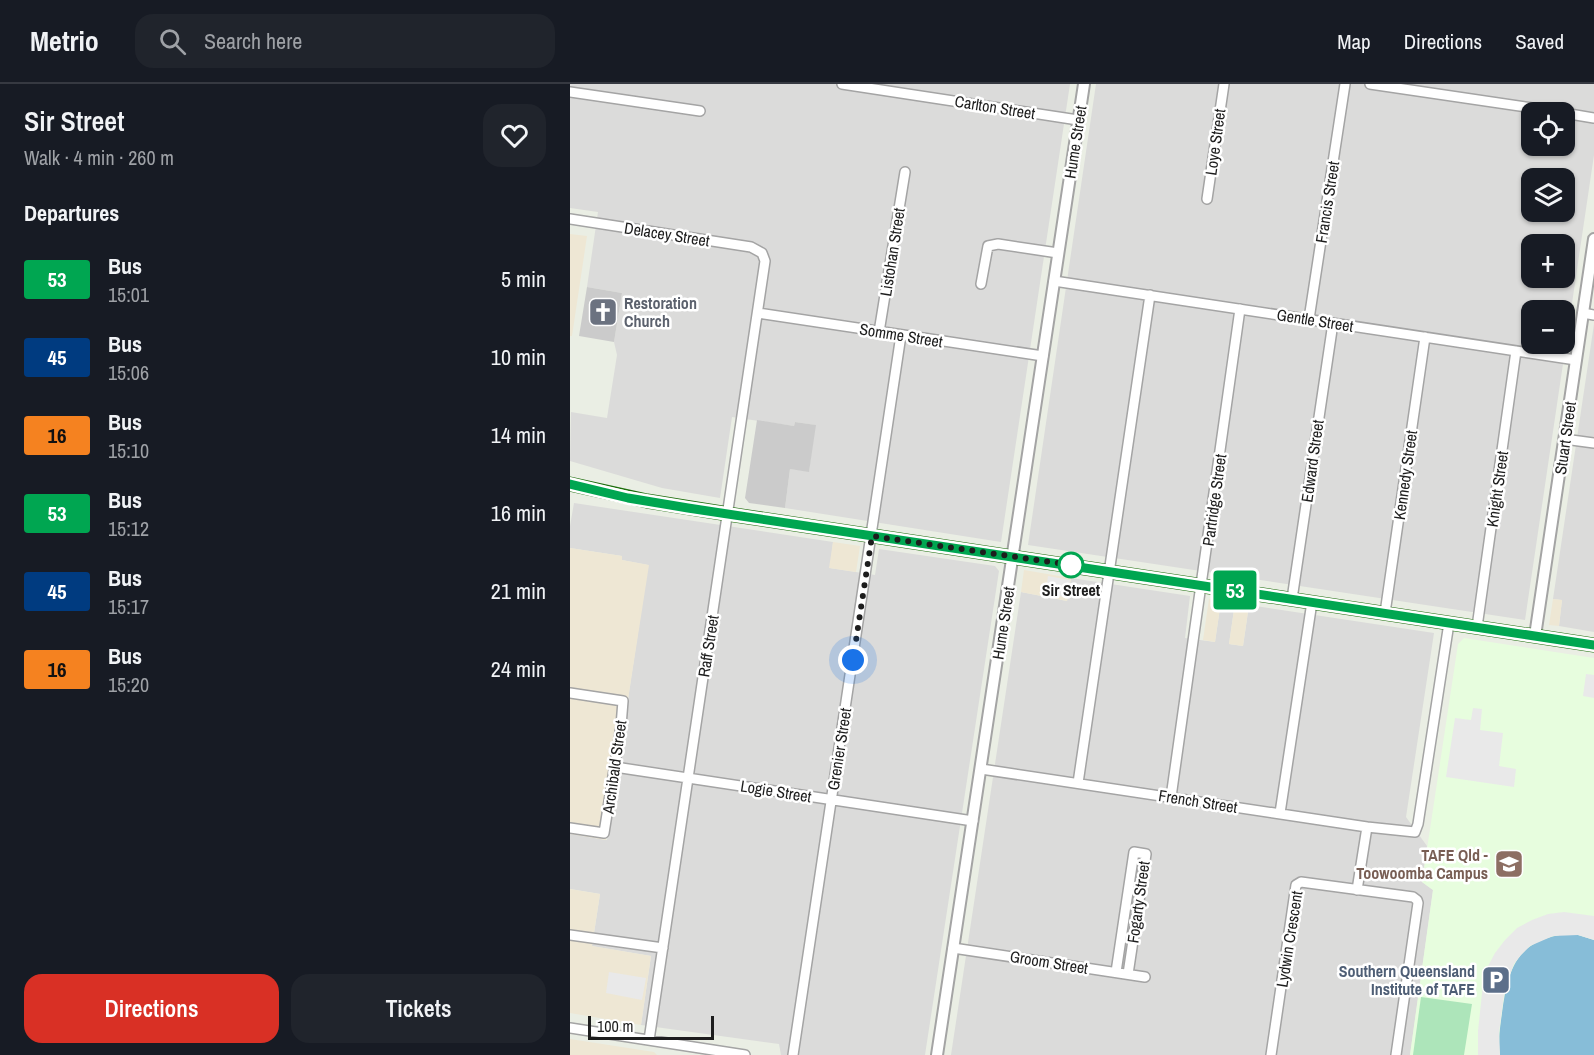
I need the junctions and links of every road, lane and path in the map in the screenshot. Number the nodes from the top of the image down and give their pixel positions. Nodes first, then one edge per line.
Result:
1 (842, 84) edge
2 (1084, 84) edge
3 (1224, 84) edge
4 (1345, 84) edge
5 (1370, 84) edge
6 (570, 92) edge
7 (1521, 106) edge
8 (700, 111) dead end
9 (1575, 115) edge
10 (1594, 118) edge
11 (1078, 120) junction
12 (905, 172) dead end
13 (1207, 200) dead end
14 (570, 219) edge
15 (1594, 239) edge
16 (762, 253) joint
17 (1058, 253) junction
18 (1054, 281) junction
19 (981, 284) dead end
20 (1150, 295) junction
21 (1240, 309) junction
22 (758, 313) junction
23 (1588, 314) edge
24 (1309, 319) junction
25 (1333, 323) junction
26 (879, 332) junction
27 (902, 335) junction
28 (1425, 337) junction
29 (1516, 351) junction
30 (1043, 356) junction
31 (1576, 360) junction
32 (1564, 439) junction
33 (1594, 443) edge
34 (570, 484) edge
35 (728, 514) junction
36 (872, 536) junction
37 (1013, 557) junction
38 (1110, 571) junction
39 (1202, 585) junction
40 (1292, 599) junction
41 (1312, 602) junction
42 (1385, 613) junction
43 (1449, 623) junction
44 (1477, 627) junction
45 (1535, 636) junction
46 (1594, 645) edge
47 (570, 693) edge
48 (615, 767) junction
49 (981, 769) junction
50 (688, 777) junction
51 (1078, 783) junction
52 (1172, 797) junction
53 (831, 800) junction
54 (1280, 813) junction
55 (973, 821) junction
56 (1367, 827) junction
57 (570, 828) edge
58 (1357, 890) junction
59 (570, 935) edge
60 (663, 948) junction
61 (953, 948) junction
62 (1116, 972) junction
63 (1128, 974) junction
64 (1145, 977) dead end
65 (570, 1028) edge
66 (649, 1040) junction
67 (672, 1043) junction
68 (670, 1055) edge
69 (745, 1055) edge
70 (793, 1055) edge
71 (937, 1055) edge
72 (1271, 1055) edge
73 (1396, 1055) edge

1 - 11 street, Carlton Street
2 - 11 street, Hume Street
3 - 13 street, Loye Street
4 - 24 street, Francis Street
5 - 7 street
6 - 8 street
9 - 10 street
11 - 17 street, Hume Street
12 - 26 street, Listohan Street
14 - 16 street, Delacey Street
15 - 23 street, Stuart Street
16 - 22 street, Raff Street
17 - 18 street, Hume Street
17 - 19 street
18 - 20 street, Gentle Street
18 - 30 street, Hume Street
20 - 21 street, Gentle Street
20 - 38 street
21 - 24 street, Gentle Street
21 - 39 street, Partridge Street
22 - 26 street, Somme Street
22 - 35 street, Raff Street
23 - 31 street, Stuart Street
24 - 25 street, Gentle Street
25 - 28 street, Gentle Street
25 - 40 street, Edward Street
26 - 27 street, Somme Street
27 - 30 street, Somme Street
27 - 36 street, Grenier Street
28 - 29 street, Gentle Street
28 - 42 street, Kennedy Street
29 - 31 street, Gentle Street
29 - 44 street, Knight Street
30 - 37 street, Hume Street
31 - 32 street, Stuart Street
32 - 33 street
32 - 45 street, Stuart Street
34 - 35 main road
35 - 36 main road
35 - 50 street, Raff Street
36 - 37 main road
36 - 53 street, Grenier Street
37 - 38 main road
37 - 49 street, Hume Street
38 - 39 main road
38 - 51 street
39 - 40 main road
39 - 52 street, Partridge Street
40 - 41 main road
41 - 42 main road
41 - 54 street
42 - 43 main road
43 - 44 main road
43 - 56 street, French Street
44 - 45 main road
45 - 46 main road
47 - 48 street, Archibald Street
48 - 50 street, Logie Street
48 - 57 street, Archibald Street
49 - 51 street, French Street
49 - 55 street, Hume Street
50 - 53 street, Logie Street
50 - 60 street, Raff Street
51 - 52 street, French Street
52 - 54 street, French Street
53 - 55 street, Logie Street
53 - 70 street, Grenier Street
54 - 56 street, French Street
55 - 61 street, Hume Street
56 - 58 street
58 - 72 street, Lydwin Crescent
58 - 73 street, Lydwin Crescent
59 - 60 street
60 - 66 street, Raff Street
61 - 62 street, Groom Street
61 - 71 street, Hume Street
62 - 63 street, Groom Street
62 - 63 street, Fogarty Street
63 - 64 street, Groom Street
65 - 66 street
66 - 67 street
67 - 68 street
67 - 69 street

